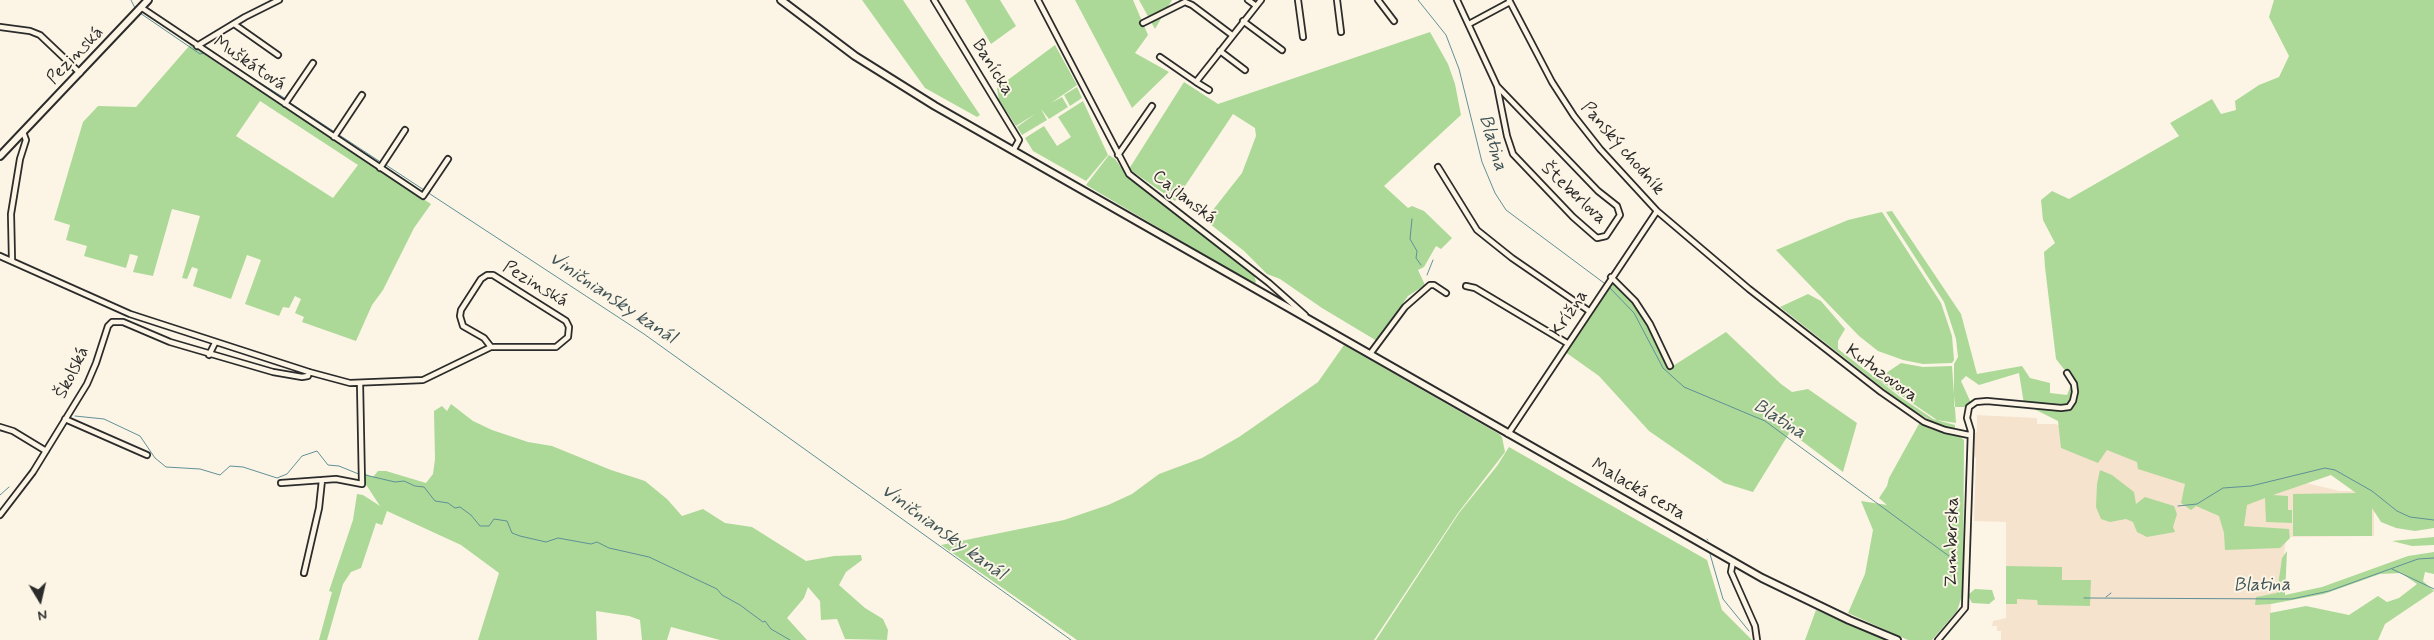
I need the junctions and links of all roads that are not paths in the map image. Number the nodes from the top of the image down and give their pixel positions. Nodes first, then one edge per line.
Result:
1 (148, 0) edge
2 (278, 0) edge
3 (781, 0) edge
4 (934, 0) edge
5 (1038, 0) edge
6 (1248, 0) edge
7 (1261, 0) edge
8 (1298, 0) edge
9 (1337, 0) edge
10 (1378, 0) edge
11 (1457, 0) edge
12 (1510, 1) edge
13 (1255, 5) junction
14 (139, 11) junction
15 (1243, 21) junction
16 (1394, 21) dead end
17 (1143, 23) dead end
18 (234, 24) junction
19 (1469, 24) junction
20 (0, 27) edge
21 (1342, 32) dead end
22 (1232, 35) junction
23 (1303, 37) dead end
24 (197, 46) junction
25 (1282, 50) dead end
26 (1220, 51) junction
27 (278, 55) dead end
28 (1160, 57) dead end
29 (313, 63) dead end
30 (1245, 70) dead end
31 (80, 73) junction
32 (1196, 82) junction
33 (1497, 86) junction
34 (1209, 90) dead end
35 (362, 95) dead end
36 (285, 104) junction
37 (1514, 104) junction
38 (1152, 106) dead end
39 (1501, 106) junction
40 (405, 130) dead end
41 (23, 132) junction
42 (334, 137) junction
43 (1014, 151) junction
44 (1118, 155) junction
45 (0, 156) edge
46 (448, 158) dead end
47 (1438, 167) dead end
48 (380, 168) junction
49 (1657, 211) junction
50 (0, 256) edge
51 (12, 260) junction
52 (1611, 278) junction
53 (1269, 283) junction
54 (1466, 286) dead end
55 (1263, 293) junction
56 (1446, 293) dead end
57 (1589, 311) junction
58 (135, 316) junction
59 (1310, 319) junction
60 (131, 326) junction
61 (215, 343) junction
62 (1567, 343) junction
63 (491, 347) junction
64 (1370, 354) junction
65 (209, 355) junction
66 (275, 360) junction
67 (1670, 366) dead end
68 (273, 372) junction
69 (309, 372) junction
70 (2067, 373) dead end
71 (360, 383) junction
72 (65, 419) junction
73 (0, 427) edge
74 (1508, 434) junction
75 (1969, 435) junction
76 (46, 451) junction
77 (148, 456) dead end
78 (322, 480) junction
79 (281, 483) dead end
80 (0, 515) edge
81 (1732, 561) junction
82 (304, 573) dead end
83 (1757, 640) edge
84 (1897, 640) edge
85 (1938, 640) edge

1 - 14 main road, Pezinská
2 - 18 street, Muškátová
3 - 43 main road
4 - 43 street, Banícka
5 - 44 street, Cajlanská
6 - 13 street
7 - 13 street
8 - 23 street
9 - 21 street
10 - 16 street
11 - 19 street, Šteberlova
12 - 19 street
12 - 49 street, Panský chodník
13 - 15 street
14 - 24 street, Muškátová
14 - 31 main road, Pezinská
15 - 22 street
15 - 25 street
17 - 22 street
18 - 24 street, Muškátová
18 - 27 street, Muškátová
19 - 33 street, Šteberlova
20 - 31 street
22 - 26 street
24 - 36 street, Muškátová
26 - 30 street
26 - 32 street
28 - 32 street
29 - 36 street, Muškátová
31 - 41 main road, Pezinská
32 - 34 street
33 - 37 street, Šteberlova
33 - 39 street, Šteberlova
35 - 42 street
36 - 42 street, Muškátová
37 - 39 street
37 - 39 street, Šteberlova
38 - 44 street
40 - 48 street
41 - 45 main road, Pezinská
41 - 51 street
42 - 48 street, Muškátová
43 - 55 main road
44 - 53 street, Cajlanská
46 - 48 street, Muškátová
47 - 57 street
49 - 52 street, Krížna
49 - 75 street, Kutuzovova
50 - 51 street, Pezinská
51 - 58 street, Pezinská
52 - 57 street, Krížna
52 - 67 street
53 - 55 street
53 - 59 street, Cajlanská
54 - 62 street
55 - 59 main road
56 - 64 street
57 - 62 street, Krížna
58 - 60 street
58 - 61 street, Pezinská
59 - 64 main road
60 - 65 street, Pezinská
60 - 72 street, Školská
61 - 65 street
61 - 66 street, Pezinská
62 - 74 street, Krížna
63 - 63 street, Pezinská
63 - 71 street, Pezinská
64 - 74 main road, Malacká cesta
65 - 68 street, Pezinská
66 - 68 street
66 - 69 street, Pezinská
68 - 69 street, Pezinská
69 - 71 street, Pezinská
70 - 75 street
71 - 78 street
72 - 76 street, Školská
72 - 77 street
73 - 76 street
74 - 81 main road, Malacká cesta
75 - 85 street, Zumberska
76 - 80 street, Školská
78 - 79 street
78 - 82 street
81 - 83 street
81 - 84 main road, Malacká cesta

